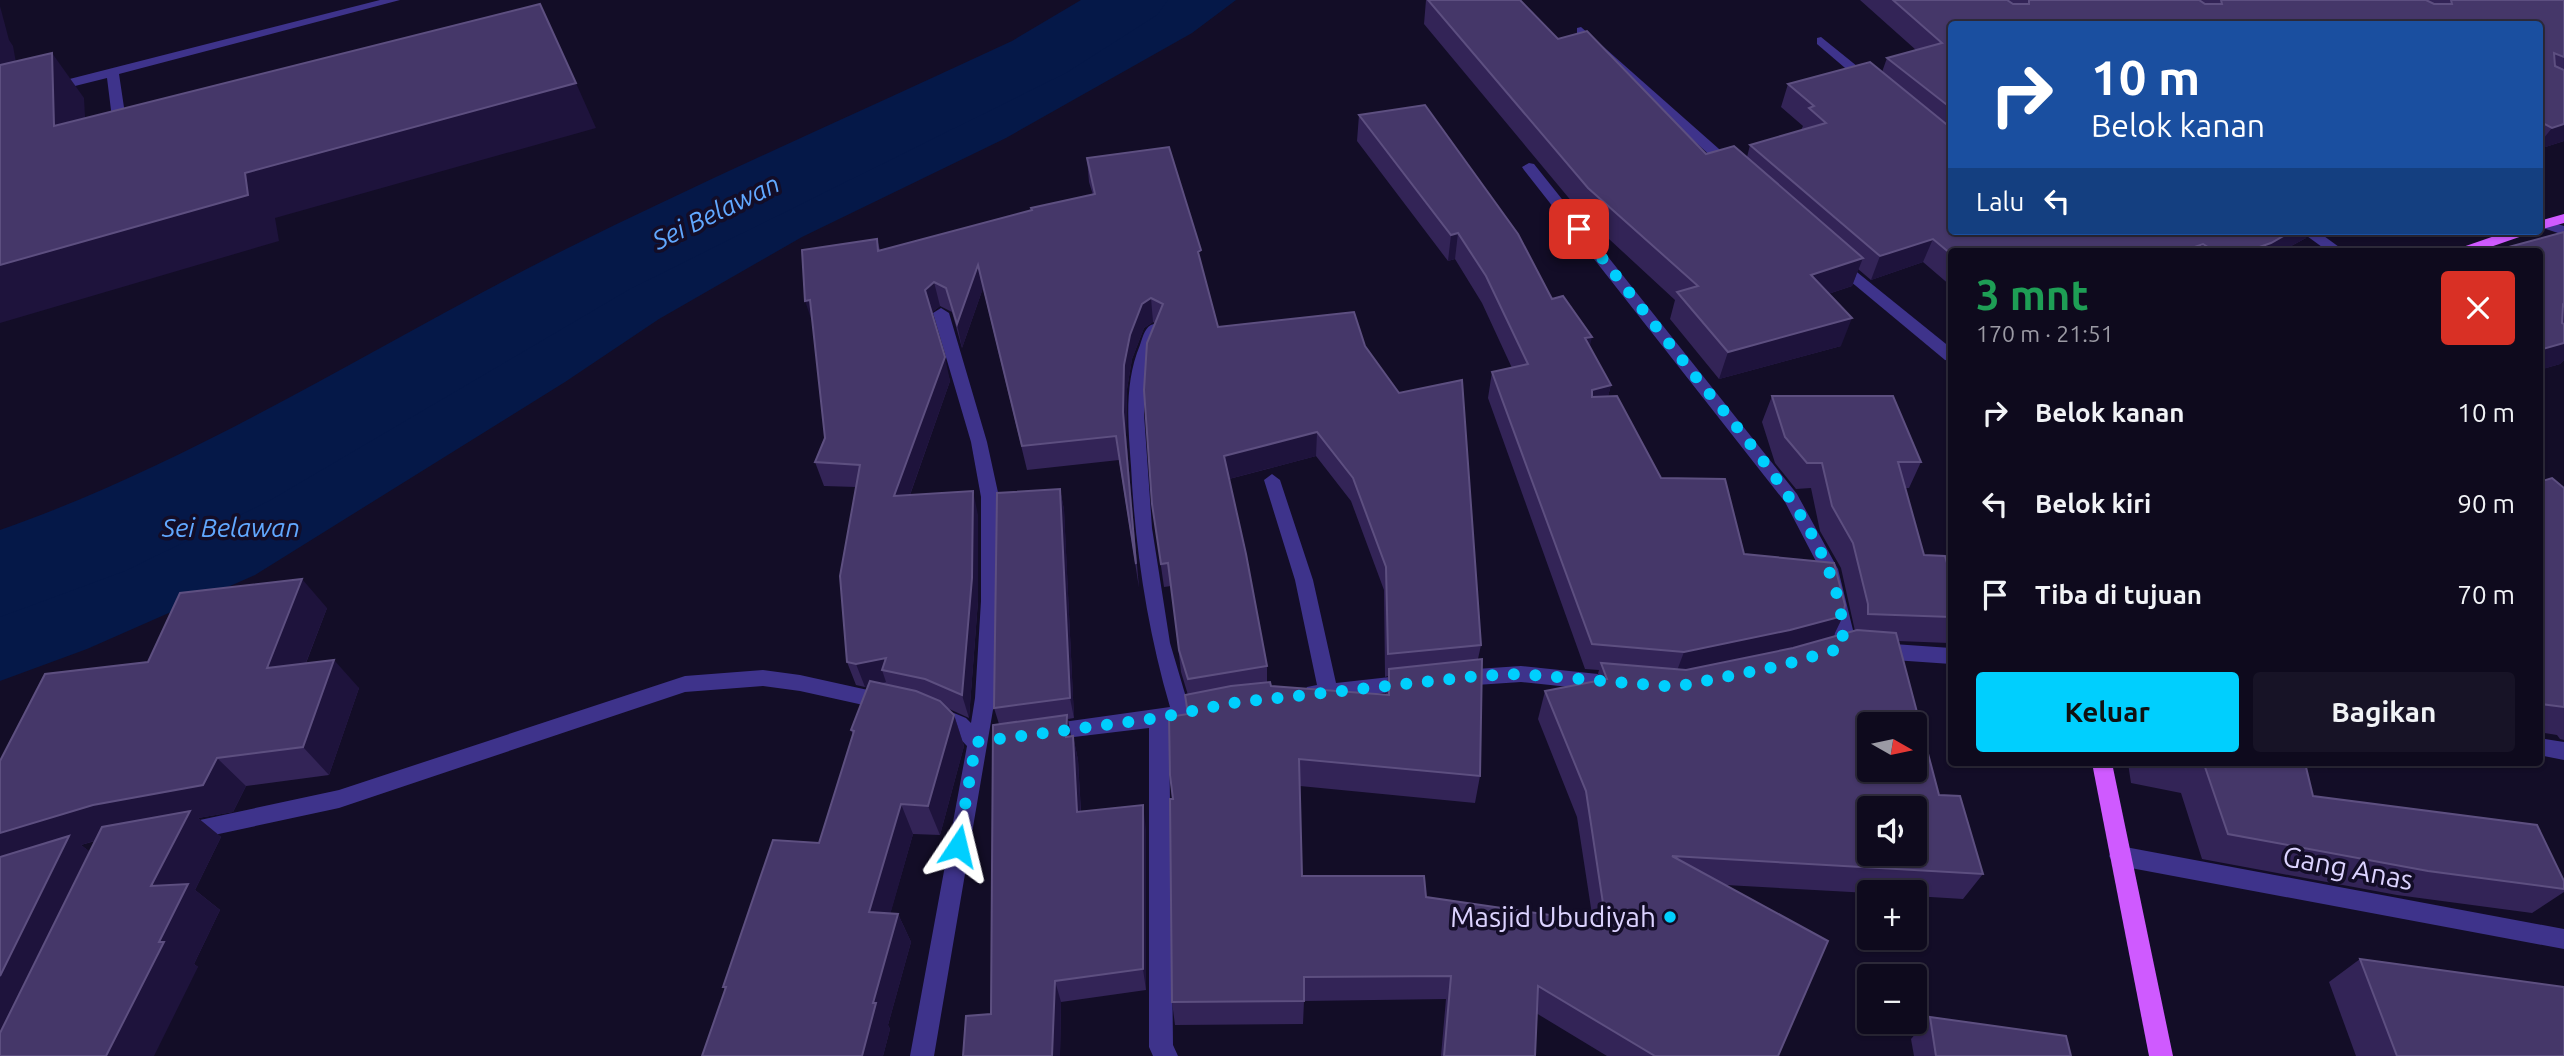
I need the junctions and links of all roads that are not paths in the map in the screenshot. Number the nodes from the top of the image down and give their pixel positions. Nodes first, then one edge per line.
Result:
1 (394, 0) edge
2 (1581, 31) edge
3 (1821, 41) dead end
4 (112, 72) junction
5 (1880, 91) edge
6 (37, 92) edge
7 (124, 153) edge
8 (1529, 167) dead end
9 (1739, 174) edge
10 (2564, 218) edge
11 (2543, 225) edge
12 (2543, 225) edge
13 (2564, 231) edge
14 (2313, 235) edge
15 (2511, 235) edge
16 (2333, 248) edge
17 (2474, 248) edge
18 (1826, 253) edge
19 (941, 313) dead end
20 (1154, 328) edge
21 (1948, 354) edge
22 (1272, 480) dead end
23 (1948, 656) edge
24 (1639, 685) edge
25 (1328, 692) junction
26 (1292, 695) edge
27 (1232, 703) edge
28 (1181, 713) junction
29 (1158, 718) junction
30 (1028, 735) edge
31 (1002, 738) edge
32 (976, 742) junction
33 (2543, 747) edge
34 (2564, 751) edge
35 (2103, 766) edge
36 (165, 836) edge
37 (2120, 856) junction
38 (2564, 939) edge
39 (922, 1056) edge
40 (1166, 1056) edge
41 (2161, 1056) edge

1 - 4 street
2 - 9 street
3 - 5 street
4 - 6 street
4 - 7 street
8 - 23 street
10 - 11 main road
12 - 13 street
14 - 16 street
15 - 17 main road
18 - 21 street
19 - 32 street
20 - 28 street
22 - 25 street
24 - 25 street
25 - 26 street
27 - 28 street
28 - 29 street
29 - 30 street
29 - 40 street
31 - 32 street
32 - 36 street
32 - 39 street
33 - 34 street
35 - 37 main road
37 - 38 street, Gang Anas
37 - 41 main road

